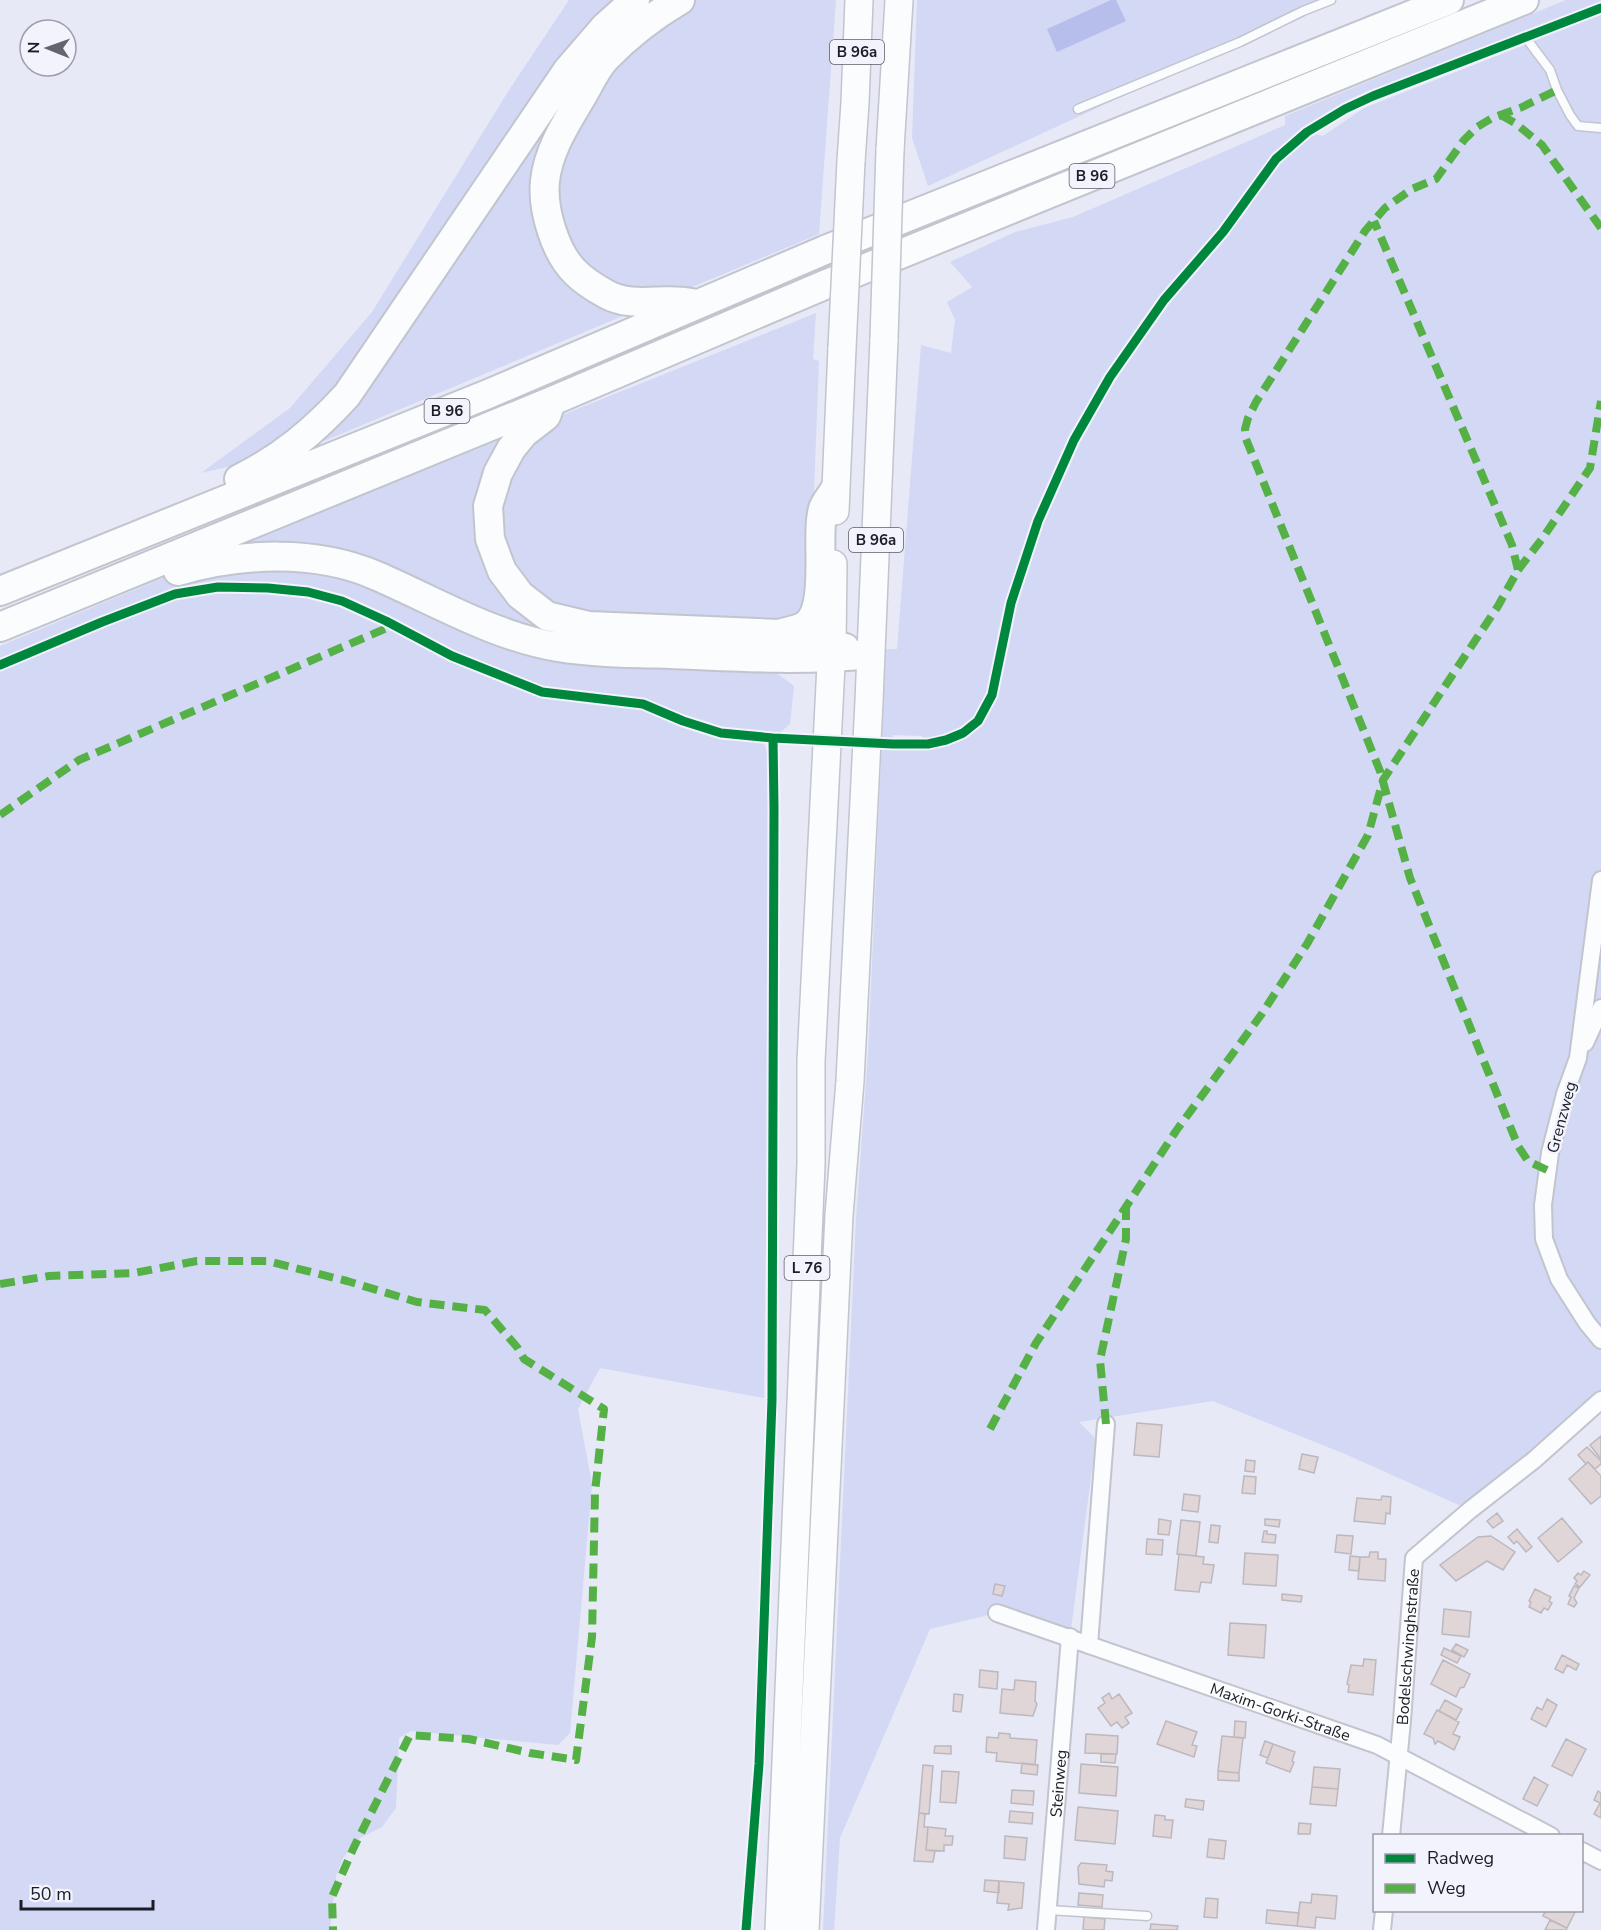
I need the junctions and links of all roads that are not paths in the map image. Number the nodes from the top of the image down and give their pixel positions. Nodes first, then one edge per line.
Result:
1 (635, 0) edge
2 (680, 0) edge
3 (859, 0) edge
4 (899, 0) edge
5 (1331, 0) edge
6 (1449, 0) edge
7 (1524, 0) edge
8 (1526, 38) dead end
9 (1078, 109) dead end
10 (1601, 128) edge
11 (699, 304) junction
12 (552, 401) junction
13 (835, 489) junction
14 (193, 514) junction
15 (0, 591) edge
16 (46, 609) junction
17 (0, 627) edge
18 (780, 634) junction
19 (832, 652) junction
20 (870, 654) junction
21 (1601, 880) edge
22 (1601, 1008) edge
23 (1578, 1058) junction
24 (1601, 1340) edge
25 (1601, 1400) edge
26 (1106, 1424) dead end
27 (997, 1613) dead end
28 (1070, 1637) junction
29 (1089, 1645) junction
30 (1398, 1756) junction
31 (1391, 1834) edge
32 (1547, 1834) edge
33 (1583, 1852) edge
34 (1601, 1861) edge
35 (1048, 1910) junction
36 (1384, 1912) edge
37 (1147, 1916) dead end
38 (779, 1930) edge
39 (805, 1930) edge
40 (1046, 1930) edge
41 (1382, 1930) edge

1 - 14 highway
2 - 11 highway
3 - 13 main road, B 96a, bridge
4 - 20 main road, B 96a, bridge
5 - 9 lane
6 - 11 highway, B 96
7 - 12 highway, B 96
8 - 10 lane
11 - 14 highway, B 96
12 - 16 highway, B 96
12 - 18 highway
13 - 18 highway
13 - 19 main road
14 - 15 highway, B 96
16 - 17 highway, B 96
16 - 19 highway
18 - 19 highway
19 - 20 highway
19 - 38 main road, L 76
20 - 39 main road, L 76
21 - 23 street, Grenzweg
22 - 23 street
23 - 24 street, Grenzweg
25 - 30 street, Bodelschwinghstraße
26 - 29 street
27 - 28 street, Maxim-Gorki-Straße
28 - 29 street, Maxim-Gorki-Straße
28 - 35 street, Steinweg
29 - 30 street, Maxim-Gorki-Straße
30 - 31 street, Bodelschwinghstraße
30 - 32 street, Maxim-Gorki-Straße
33 - 34 street
35 - 37 lane
35 - 40 street, Steinweg
36 - 41 street

